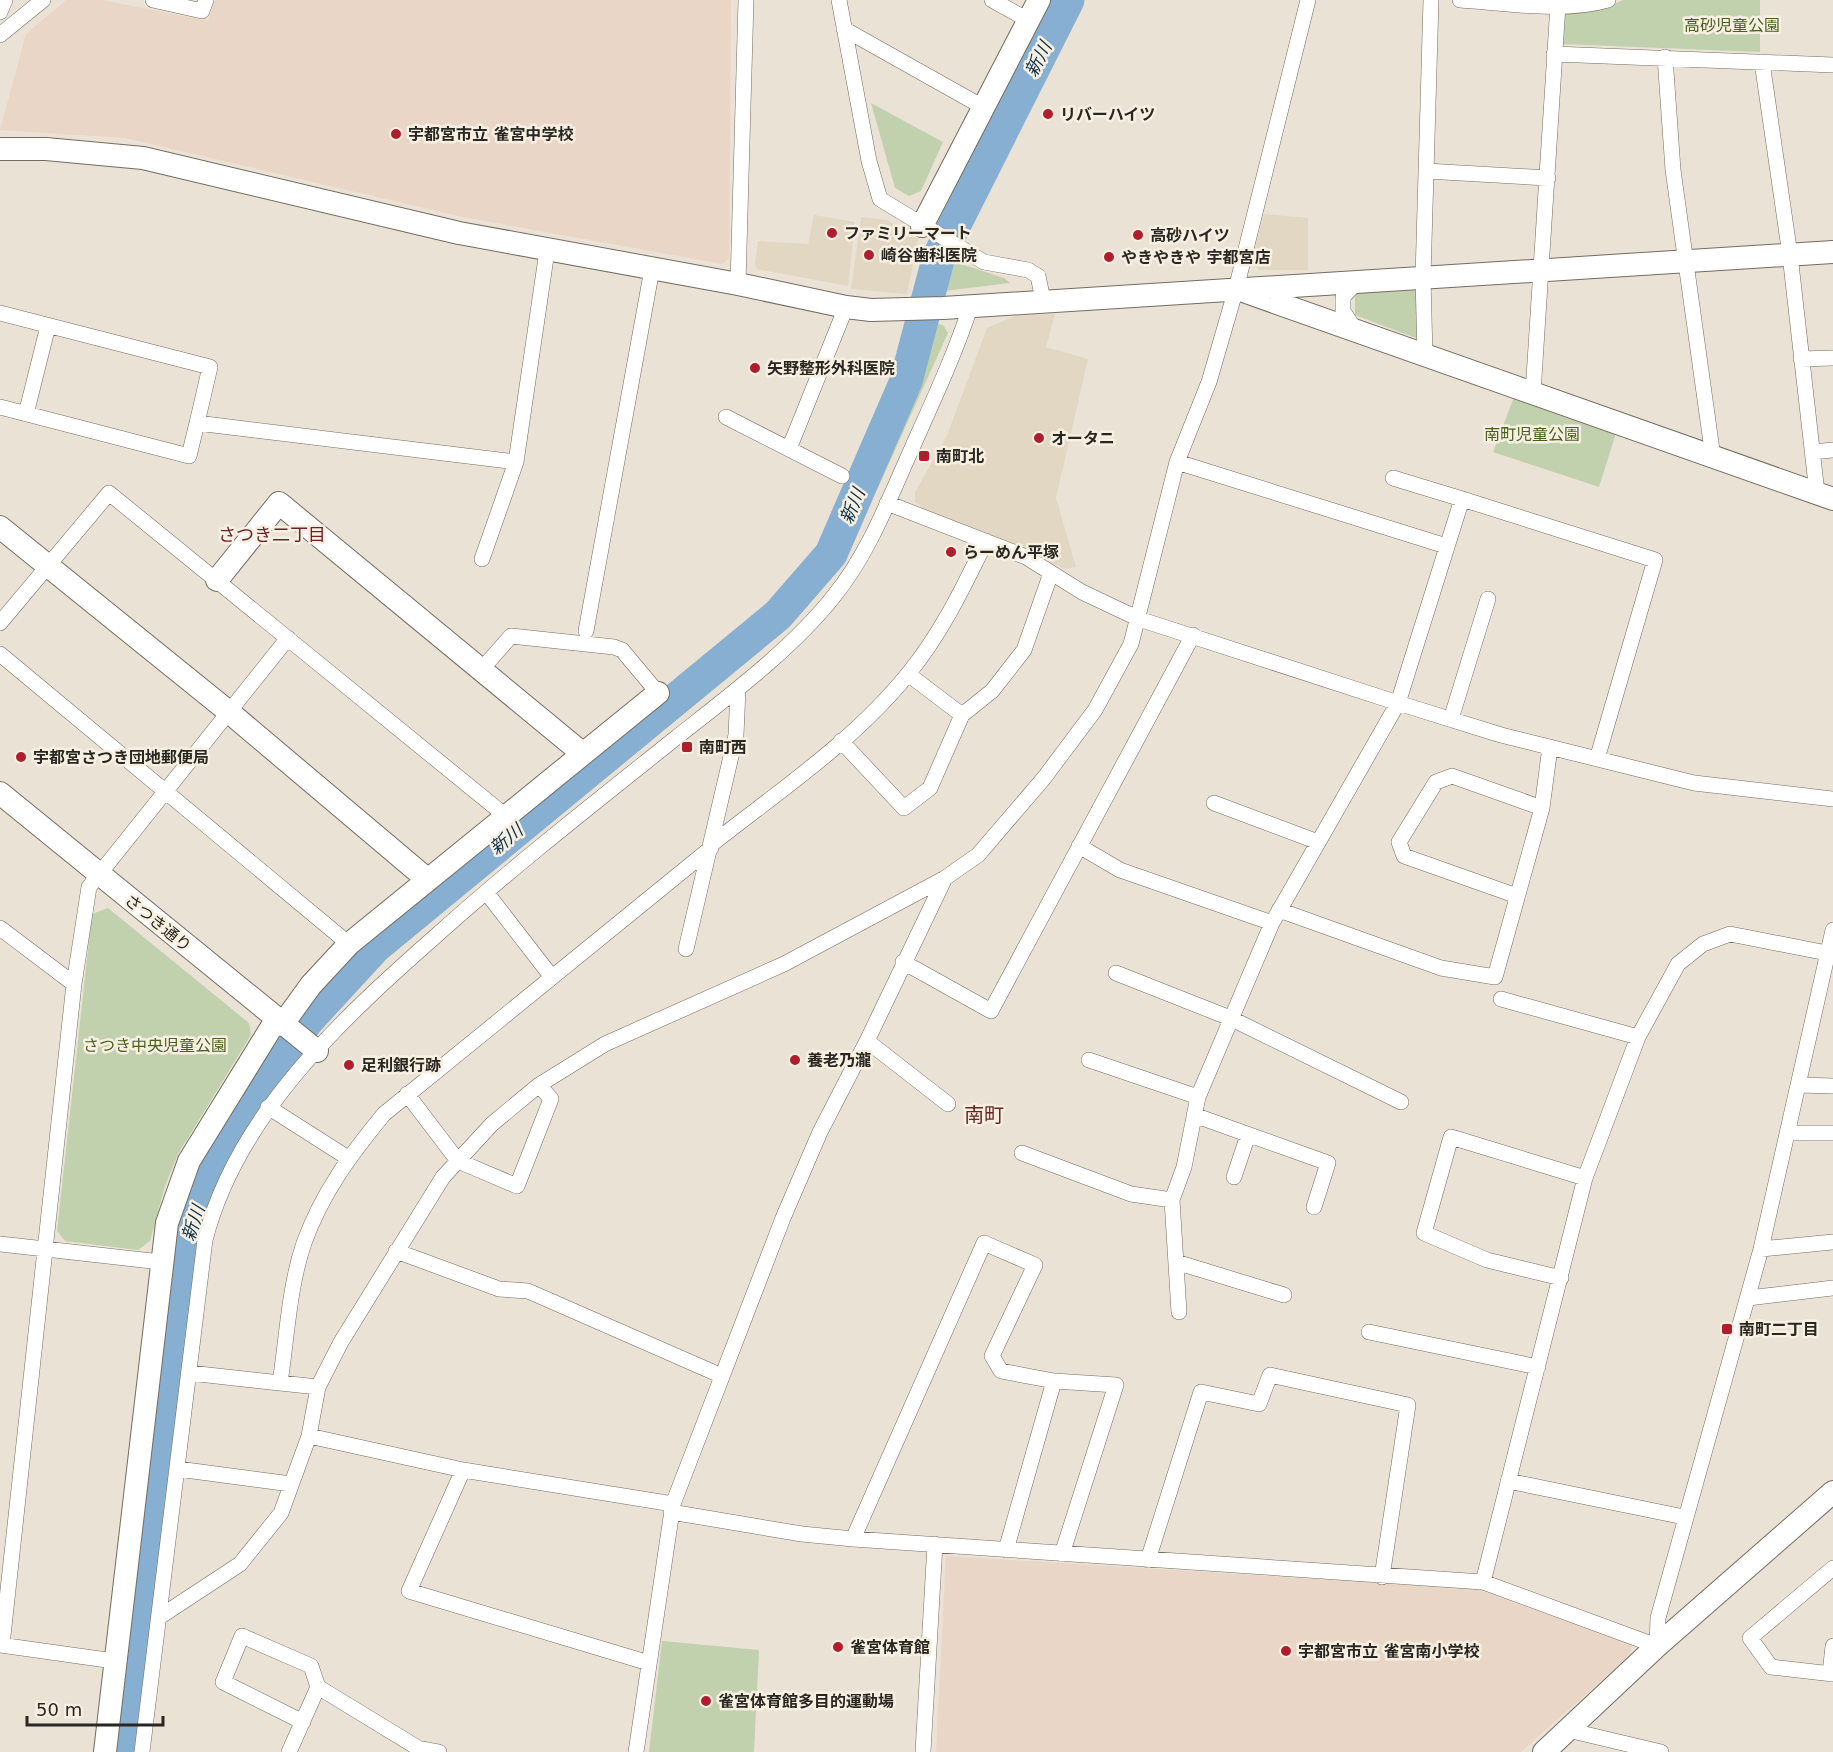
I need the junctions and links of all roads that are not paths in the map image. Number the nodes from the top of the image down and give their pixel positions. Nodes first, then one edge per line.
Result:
1 (5, 0) edge
2 (43, 0) edge
3 (153, 0) edge
4 (206, 0) edge
5 (746, 0) edge
6 (839, 0) edge
7 (993, 0) edge
8 (1308, 0) edge
9 (1431, 0) edge
10 (1460, 0) edge
11 (1608, 0) edge
12 (1558, 5) junction
13 (1033, 10) edge
14 (0, 12) edge
15 (844, 29) junction
16 (0, 35) edge
17 (1554, 54) junction
18 (1665, 57) junction
19 (1762, 62) junction
20 (1833, 65) edge
21 (983, 107) junction
22 (0, 149) edge
23 (1426, 171) junction
24 (1548, 178) junction
25 (922, 226) junction
26 (547, 251) junction
27 (1833, 252) edge
28 (1790, 255) junction
29 (1688, 261) junction
30 (652, 269) junction
31 (1542, 270) junction
32 (1423, 278) junction
33 (1357, 282) junction
34 (738, 284) junction
35 (1236, 289) junction
36 (1043, 300) junction
37 (971, 305) junction
38 (846, 307) junction
39 (0, 313) edge
40 (48, 326) junction
41 (1356, 331) junction
42 (1425, 356) junction
43 (1833, 358) edge
44 (1801, 359) junction
45 (1533, 393) junction
46 (0, 407) edge
47 (26, 414) junction
48 (726, 417) dead end
49 (197, 423) junction
50 (789, 449) junction
51 (1833, 450) edge
52 (1812, 452) junction
53 (1713, 457) junction
54 (516, 462) junction
55 (1177, 462) junction
56 (842, 476) dead end
57 (1393, 478) dead end
58 (1825, 496) edge
59 (1462, 499) junction
60 (887, 503) junction
61 (0, 527) edge
62 (986, 541) junction
63 (1446, 546) junction
64 (482, 559) dead end
65 (47, 567) junction
66 (1051, 573) junction
67 (217, 580) junction
68 (1488, 599) dead end
69 (1139, 619) junction
70 (0, 623) edge
71 (586, 631) dead end
72 (1193, 635) junction
73 (288, 638) junction
74 (0, 654) edge
75 (481, 670) junction
76 (908, 674) junction
77 (738, 688) junction
78 (658, 693) joint
79 (1398, 703) junction
80 (229, 712) junction
81 (962, 716) junction
82 (1450, 719) junction
83 (841, 741) junction
84 (1550, 747) junction
85 (582, 753) junction
86 (1597, 759) junction
87 (167, 790) junction
88 (0, 793) edge
89 (1833, 799) edge
90 (1214, 803) dead end
91 (1542, 807) junction
92 (507, 817) junction
93 (1318, 842) junction
94 (712, 846) junction
95 (1078, 846) junction
96 (99, 875) junction
97 (945, 878) junction
98 (428, 880) junction
99 (486, 892) junction
100 (1517, 896) junction
101 (1275, 916) junction
102 (0, 928) edge
103 (1833, 930) edge
104 (349, 944) junction
105 (686, 950) dead end
106 (1827, 953) junction
107 (903, 962) junction
108 (1116, 973) dead end
109 (551, 976) junction
110 (74, 984) junction
111 (1501, 999) dead end
112 (1230, 1018) junction
113 (294, 1034) junction
114 (1638, 1037) junction
115 (867, 1041) junction
116 (1089, 1060) dead end
117 (538, 1085) junction
118 (1798, 1085) junction
119 (1833, 1086) edge
120 (407, 1094) junction
121 (1198, 1097) junction
122 (1401, 1102) dead end
123 (948, 1104) dead end
124 (268, 1107) junction
125 (1194, 1115) junction
126 (1788, 1133) junction
127 (1833, 1133) edge
128 (1248, 1135) junction
129 (1022, 1153) dead end
130 (348, 1158) junction
131 (458, 1161) junction
132 (1234, 1177) dead end
133 (1585, 1178) junction
134 (1172, 1200) junction
135 (1314, 1207) dead end
136 (1833, 1242) edge
137 (0, 1244) edge
138 (47, 1249) junction
139 (1761, 1250) junction
140 (396, 1251) junction
141 (161, 1262) junction
142 (1176, 1262) junction
143 (1561, 1278) junction
144 (1833, 1288) edge
145 (1284, 1295) dead end
146 (1748, 1299) junction
147 (1179, 1312) dead end
148 (1369, 1332) dead end
149 (1538, 1367) junction
150 (189, 1373) junction
151 (722, 1376) junction
152 (1054, 1381) junction
153 (280, 1383) junction
154 (318, 1387) junction
155 (309, 1436) junction
156 (178, 1469) junction
157 (463, 1470) junction
158 (1508, 1481) junction
159 (291, 1484) junction
160 (1833, 1492) edge
161 (672, 1508) junction
162 (1684, 1517) junction
163 (853, 1539) junction
164 (935, 1544) junction
165 (1006, 1550) junction
166 (1062, 1554) junction
167 (1148, 1560) junction
168 (1833, 1568) edge
169 (1382, 1577) junction
170 (1483, 1582) junction
171 (161, 1616) junction
172 (1, 1645) edge
173 (1657, 1646) junction
174 (1833, 1646) edge
175 (114, 1661) junction
176 (649, 1663) junction
177 (1832, 1674) edge
178 (318, 1688) junction
179 (303, 1722) junction
180 (1568, 1730) junction
181 (105, 1752) edge
182 (142, 1752) edge
183 (289, 1752) edge
184 (439, 1752) edge
185 (636, 1752) edge
186 (923, 1752) edge
187 (1544, 1752) edge
188 (1661, 1752) edge

1 - 14 street
2 - 16 street
3 - 4 street
5 - 34 street
6 - 15 street
7 - 13 street
8 - 35 street
9 - 23 street
10 - 12 street
11 - 12 street
12 - 17 street
13 - 21 street
15 - 21 street
15 - 25 street
17 - 18 street
17 - 24 street
18 - 19 street
18 - 29 street
19 - 20 street
19 - 28 street
21 - 25 street
22 - 26 street
23 - 24 street
23 - 32 street
24 - 31 street
25 - 36 street
26 - 30 street
26 - 54 street
27 - 28 street
28 - 29 street
28 - 44 street
29 - 31 street
29 - 53 street
30 - 34 street
30 - 71 street
31 - 32 street
31 - 45 street
32 - 33 street
32 - 42 street
33 - 35 street
33 - 41 street
34 - 38 street
35 - 36 street
35 - 41 street
35 - 55 street
36 - 37 street
37 - 38 street
37 - 60 street
38 - 50 street
39 - 40 street
40 - 47 street
40 - 49 street
41 - 42 street
42 - 45 street
43 - 44 street
44 - 52 street
45 - 53 street
46 - 47 street
47 - 49 street
48 - 50 street
49 - 54 street
50 - 56 street
51 - 52 street
52 - 58 street
53 - 58 street
54 - 64 street
55 - 63 street
55 - 69 street
57 - 59 street
59 - 63 street
59 - 86 street
60 - 62 street
60 - 77 street
61 - 65 street
62 - 66 street
62 - 76 street
63 - 79 street
65 - 67 street
65 - 70 street
65 - 80 street
66 - 69 street
66 - 81 street
67 - 73 street
67 - 75 street
68 - 82 street
69 - 72 street
69 - 97 street
72 - 79 street
72 - 95 street
73 - 80 street
73 - 92 street
74 - 87 street
75 - 78 street
75 - 85 street
76 - 81 street
76 - 83 street
77 - 94 street
77 - 99 street
78 - 85 street
79 - 82 street
79 - 93 street
80 - 87 street
80 - 98 street
81 - 83 street
82 - 84 street
83 - 94 street
84 - 86 street
84 - 91 street
85 - 92 street
86 - 89 street
87 - 96 street
87 - 104 street
88 - 96 street, さつき通り
90 - 93 street
91 - 100 street
91 - 100 street
92 - 98 street
93 - 101 street
94 - 105 street
94 - 109 street
95 - 101 street
95 - 107 street
96 - 110 street
96 - 113 street, さつき通り
97 - 107 street
97 - 117 street
98 - 104 street
99 - 109 street
99 - 113 street
100 - 101 street
101 - 112 street
102 - 110 street
103 - 106 street
104 - 113 street
106 - 114 street
106 - 118 street
107 - 115 street
108 - 112 street
109 - 120 street
110 - 138 street
111 - 114 street
112 - 121 street
112 - 122 street
113 - 124 street
113 - 141 street
114 - 133 street
115 - 123 street
115 - 151 street
116 - 121 street
117 - 131 street
117 - 131 street
118 - 119 street
118 - 126 street
120 - 130 street
120 - 131 street
121 - 125 street
124 - 130 street
124 - 150 street
125 - 128 street
125 - 134 street
126 - 127 street
126 - 139 street
128 - 132 street
128 - 135 street
129 - 134 street
130 - 153 street
131 - 140 street
133 - 143 street
133 - 143 street
134 - 142 street
136 - 139 street
137 - 138 street
138 - 141 street
138 - 172 street
139 - 146 street
140 - 151 street
140 - 154 street
141 - 175 street
142 - 145 street
142 - 147 street
143 - 149 street
144 - 146 street
146 - 162 street
148 - 149 street
149 - 158 street
150 - 153 street
150 - 156 street
151 - 161 street
152 - 163 street
152 - 165 street
152 - 166 street
153 - 154 street
154 - 155 street
155 - 157 street
155 - 159 street
156 - 159 street
156 - 171 street
157 - 161 street
157 - 176 street
158 - 162 street
158 - 170 street
159 - 171 street
160 - 173 street
161 - 163 street
161 - 176 street
162 - 173 street
163 - 164 street
164 - 165 street
164 - 186 street
165 - 166 street
166 - 167 street
167 - 169 street
167 - 169 street
168 - 177 street
169 - 170 street
170 - 173 street
171 - 182 street
172 - 175 street
173 - 180 street
174 - 177 street
175 - 181 street
176 - 185 street
178 - 179 street
178 - 179 street
178 - 184 street
179 - 183 street
180 - 187 street
180 - 188 street

